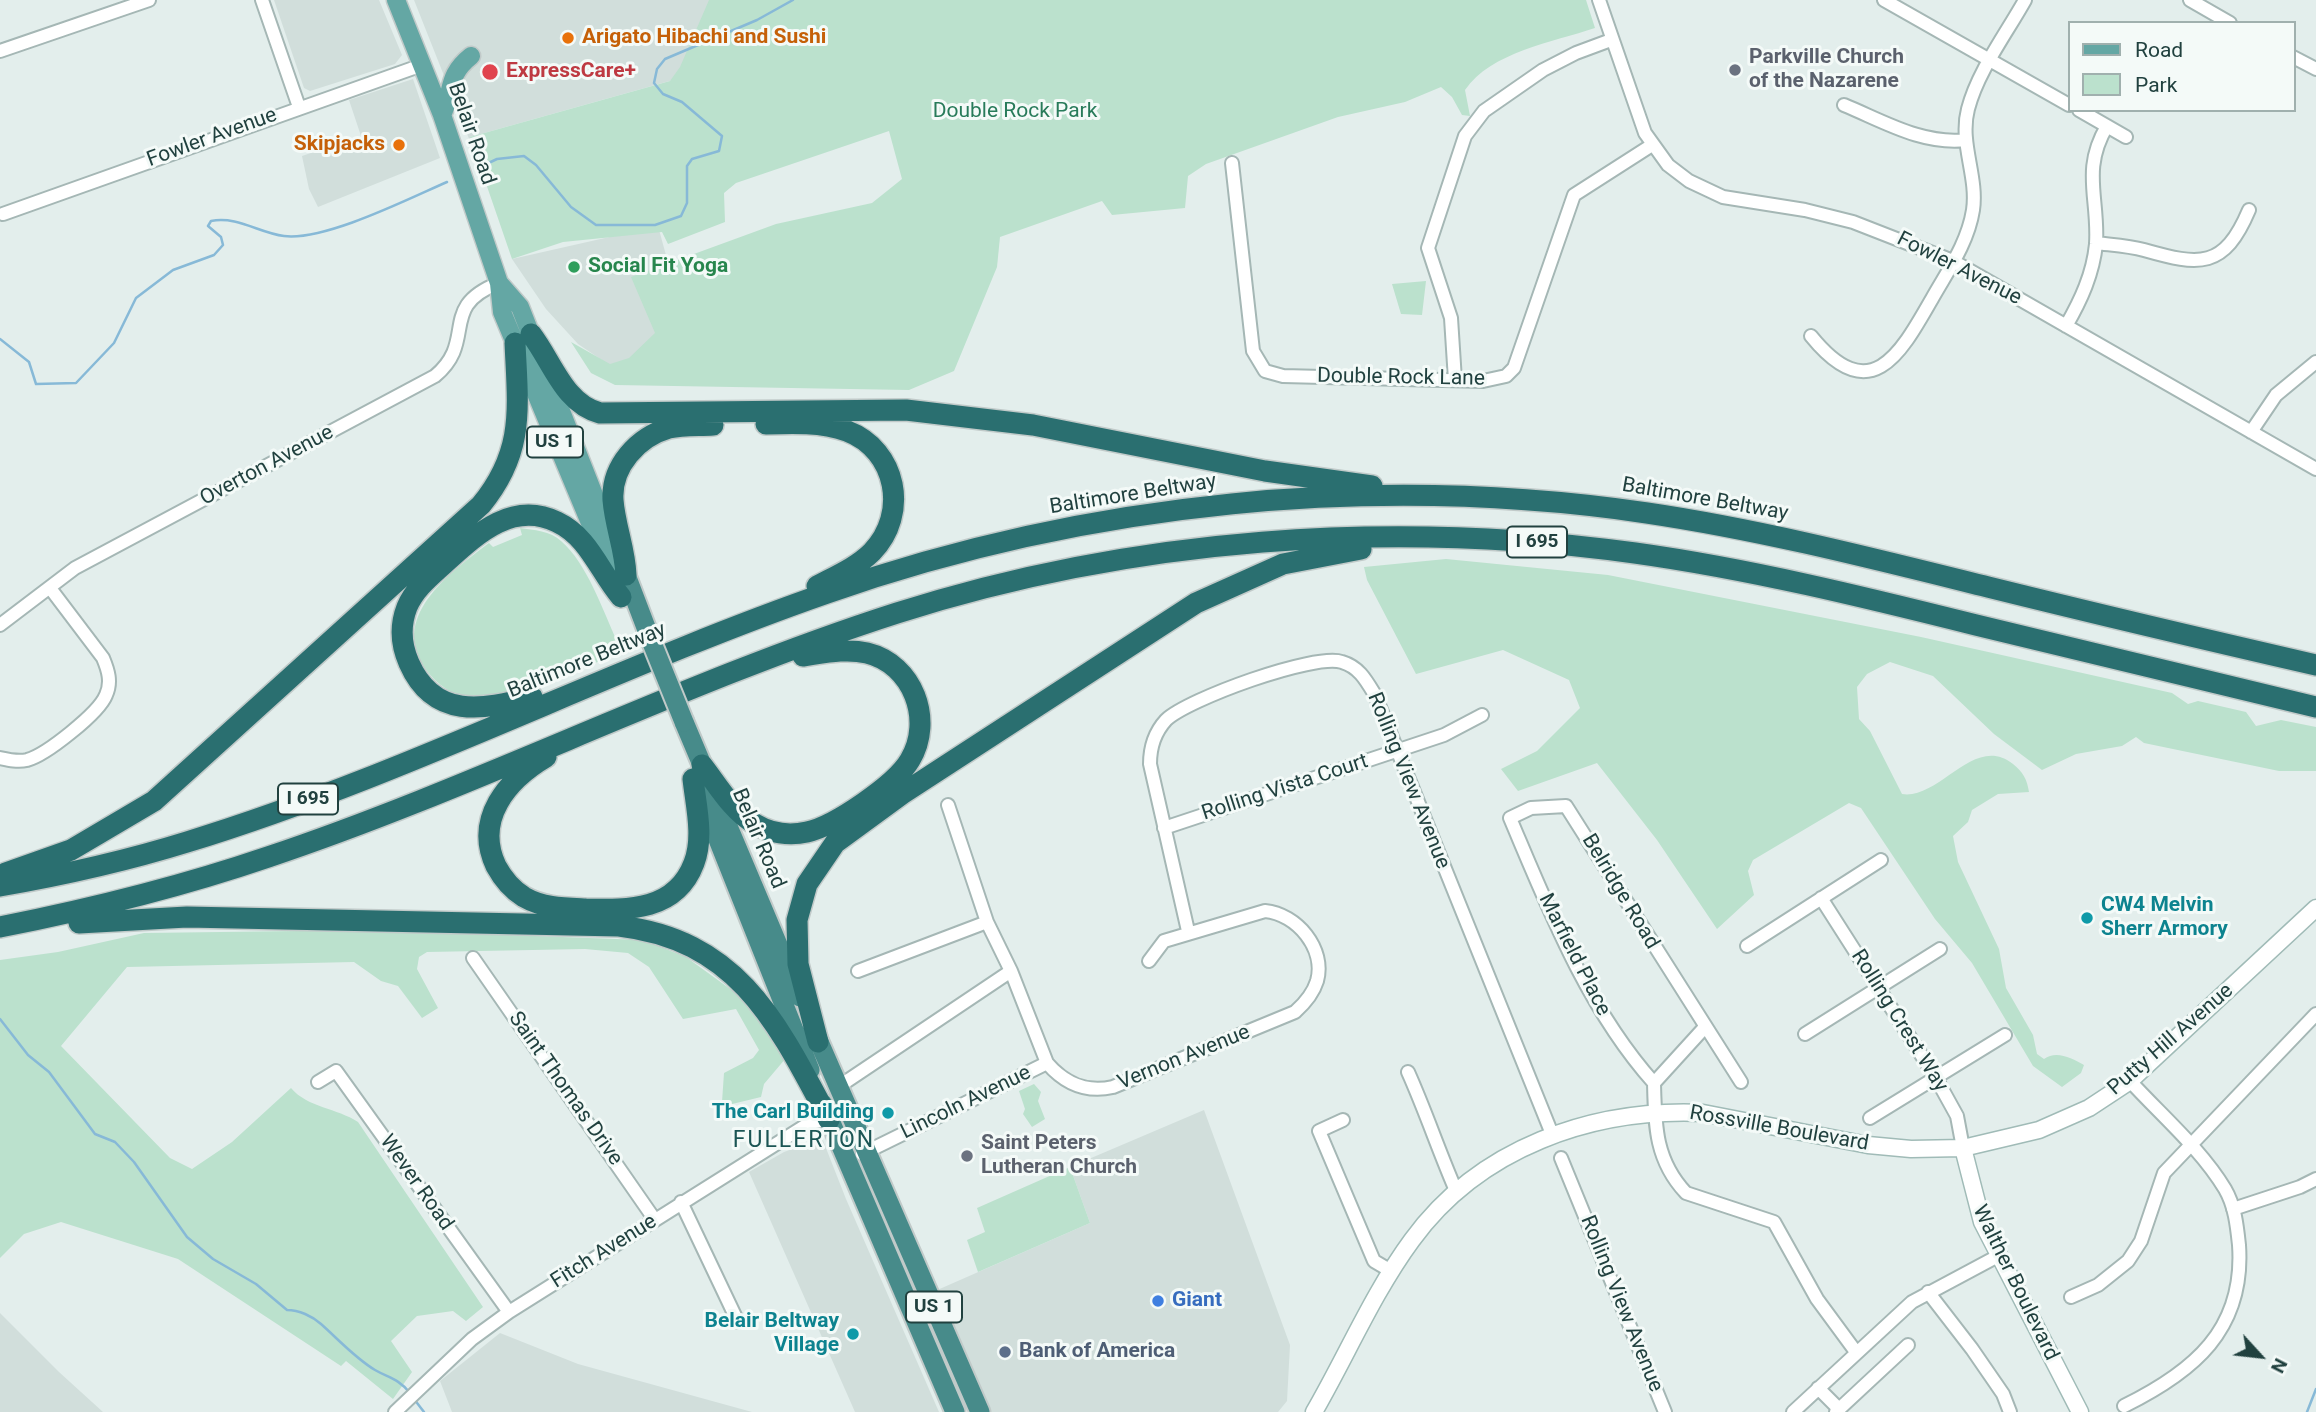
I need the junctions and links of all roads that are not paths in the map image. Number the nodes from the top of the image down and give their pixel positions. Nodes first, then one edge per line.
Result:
1 (149, 0) edge
2 (262, 0) edge
3 (396, 0) edge
4 (1599, 0) edge
5 (1884, 0) edge
6 (2025, 0) edge
7 (2190, 0) edge
8 (2227, 21) edge
9 (1611, 40) junction
10 (0, 51) edge
11 (471, 56) dead end
12 (2295, 58) edge
13 (1991, 61) junction
14 (422, 65) junction
15 (2316, 69) edge
16 (2068, 104) edge
17 (1844, 105) dead end
18 (299, 107) junction
19 (2082, 112) edge
20 (442, 115) junction
21 (2107, 126) junction
22 (2126, 137) dead end
23 (1966, 140) junction
24 (1652, 145) junction
25 (1232, 163) dead end
26 (2249, 209) dead end
27 (3, 214) dead end
28 (2096, 243) junction
29 (1953, 261) junction
30 (499, 284) junction
31 (2066, 326) junction
32 (1811, 335) dead end
33 (523, 339) junction
34 (2316, 362) edge
35 (1455, 380) junction
36 (2251, 432) junction
37 (2316, 470) edge
38 (1440, 495) junction
39 (1638, 553) junction
40 (626, 575) junction
41 (50, 588) junction
42 (621, 597) junction
43 (0, 625) edge
44 (738, 626) junction
45 (644, 640) junction
46 (756, 664) junction
47 (2316, 665) edge
48 (606, 678) junction
49 (2316, 707) edge
50 (1482, 715) dead end
51 (606, 722) junction
52 (1396, 751) junction
53 (0, 758) edge
54 (697, 772) junction
55 (948, 805) dead end
56 (1510, 818) joint
57 (1164, 828) junction
58 (1881, 860) dead end
59 (0, 875) edge
60 (0, 886) edge
61 (1821, 898) junction
62 (2316, 908) edge
63 (987, 922) junction
64 (0, 927) edge
65 (1188, 932) junction
66 (1747, 946) dead end
67 (1940, 949) dead end
68 (473, 958) dead end
69 (1149, 961) dead end
70 (858, 971) dead end
71 (1011, 971) junction
72 (1879, 988) junction
73 (2316, 1014) edge
74 (1705, 1027) junction
75 (1805, 1034) dead end
76 (2005, 1035) dead end
77 (818, 1042) junction
78 (1047, 1063) junction
79 (1408, 1072) dead end
80 (1936, 1078) junction
81 (2130, 1081) junction
82 (318, 1082) dead end
83 (1741, 1082) dead end
84 (1654, 1083) junction
85 (838, 1087) junction
86 (1655, 1112) junction
87 (1870, 1118) dead end
88 (829, 1120) junction
89 (1343, 1120) dead end
90 (1552, 1134) junction
91 (2190, 1146) junction
92 (1963, 1148) junction
93 (867, 1152) junction
94 (1561, 1158) dead end
95 (847, 1161) junction
96 (2316, 1179) edge
97 (1457, 1193) junction
98 (681, 1202) junction
99 (2233, 1209) junction
100 (655, 1220) junction
101 (1998, 1256) junction
102 (1391, 1272) junction
103 (1928, 1292) junction
104 (2071, 1297) dead end
105 (509, 1312) junction
106 (738, 1322) dead end
107 (1908, 1345) dead end
108 (1856, 1352) junction
109 (1818, 1388) junction
110 (2124, 1406) dead end
111 (1838, 1411) edge
112 (2008, 1411) edge
113 (395, 1412) edge
114 (955, 1412) edge
115 (980, 1412) edge
116 (1314, 1412) edge
117 (1665, 1412) edge
118 (1793, 1412) edge
119 (2080, 1412) edge

1 - 10 street
2 - 18 street
3 - 14 main road, Belair Road / US 1
4 - 9 street, Fowler Avenue
5 - 13 street
6 - 13 street
7 - 8 street
9 - 24 street, Fowler Avenue
9 - 35 street
11 - 20 main road
12 - 15 street
13 - 16 street
13 - 23 street
14 - 18 street, Fowler Avenue
14 - 20 main road, Belair Road / US 1
17 - 23 street
18 - 27 street, Fowler Avenue
19 - 21 street
20 - 30 main road, Belair Road / US 1
21 - 22 street
21 - 28 street
23 - 29 street
24 - 29 street, Fowler Avenue
24 - 35 street, Double Rock Lane
25 - 35 street, Double Rock Lane
26 - 28 street
28 - 31 street
29 - 31 street, Fowler Avenue
29 - 32 street
30 - 33 main road, Belair Road / US 1
30 - 41 street, Overton Avenue
31 - 36 street, Fowler Avenue
33 - 38 highway
33 - 40 main road, Belair Road / US 1
33 - 42 main road, Belair Road / US 1
33 - 59 highway
34 - 36 street
36 - 37 street, Fowler Avenue
38 - 44 highway, Baltimore Beltway / I 695
38 - 47 highway, Baltimore Beltway / I 695
39 - 46 highway, I 695
39 - 49 highway, I 695
39 - 77 highway
40 - 44 highway
40 - 45 highway, Belair Road / US 1
41 - 43 street, Overton Avenue
41 - 53 street
42 - 45 highway, Belair Road / US 1
42 - 48 highway
44 - 48 highway, Baltimore Beltway / I 695
45 - 54 highway, Belair Road / US 1, bridge
46 - 51 highway, I 695
46 - 54 highway
48 - 60 highway, Baltimore Beltway / I 695
50 - 52 street, Rolling Vista Court
51 - 54 highway
51 - 64 highway, I 695
52 - 57 street, Rolling Vista Court
52 - 57 street, Rolling View Avenue
52 - 90 street, Rolling View Avenue
54 - 77 highway, Belair Road / US 1
54 - 88 highway, Belair Road / US 1
55 - 63 street
56 - 74 street, Belridge Road
56 - 84 street, Marfield Place
57 - 65 street, Rolling View Avenue
58 - 61 street
61 - 66 street
61 - 72 street, Rolling Crest Way
62 - 81 main road, Putty Hill Avenue
63 - 70 street
63 - 71 street
64 - 88 highway
65 - 69 street, Vernon Avenue
65 - 78 street, Vernon Avenue
67 - 72 street
68 - 100 street, Saint Thomas Drive
71 - 78 street
71 - 85 street
72 - 75 street
72 - 80 street, Rolling Crest Way
73 - 91 street
74 - 83 street, Belridge Road
74 - 84 street
76 - 80 street
77 - 85 highway, Belair Road / US 1
78 - 93 street, Lincoln Avenue
79 - 97 street
80 - 87 street
80 - 92 street, Rolling Crest Way
81 - 91 street
81 - 92 main road, Putty Hill Avenue
82 - 105 street, Wever Road
84 - 86 street
85 - 93 highway, Belair Road / US 1
86 - 90 main road, Rossville Boulevard
86 - 92 main road, Rossville Boulevard
86 - 108 street
88 - 95 highway, Belair Road / US 1
88 - 98 street, Fitch Avenue
89 - 102 street
90 - 97 main road, Rossville Boulevard
91 - 99 street
91 - 104 street
92 - 101 main road, Walther Boulevard
93 - 95 street, Lincoln Avenue
93 - 115 highway, Belair Road / US 1
94 - 117 street, Rolling View Avenue
95 - 114 highway, Belair Road / US 1
96 - 99 street
97 - 102 main road, Rossville Boulevard
98 - 100 street, Fitch Avenue
98 - 106 street
99 - 110 street
100 - 105 street, Fitch Avenue
101 - 103 street
101 - 119 main road, Walther Boulevard
102 - 116 main road, Rossville Boulevard
103 - 108 street
103 - 112 street
105 - 113 street, Fitch Avenue
107 - 111 street
108 - 109 street
109 - 111 street
109 - 118 street

